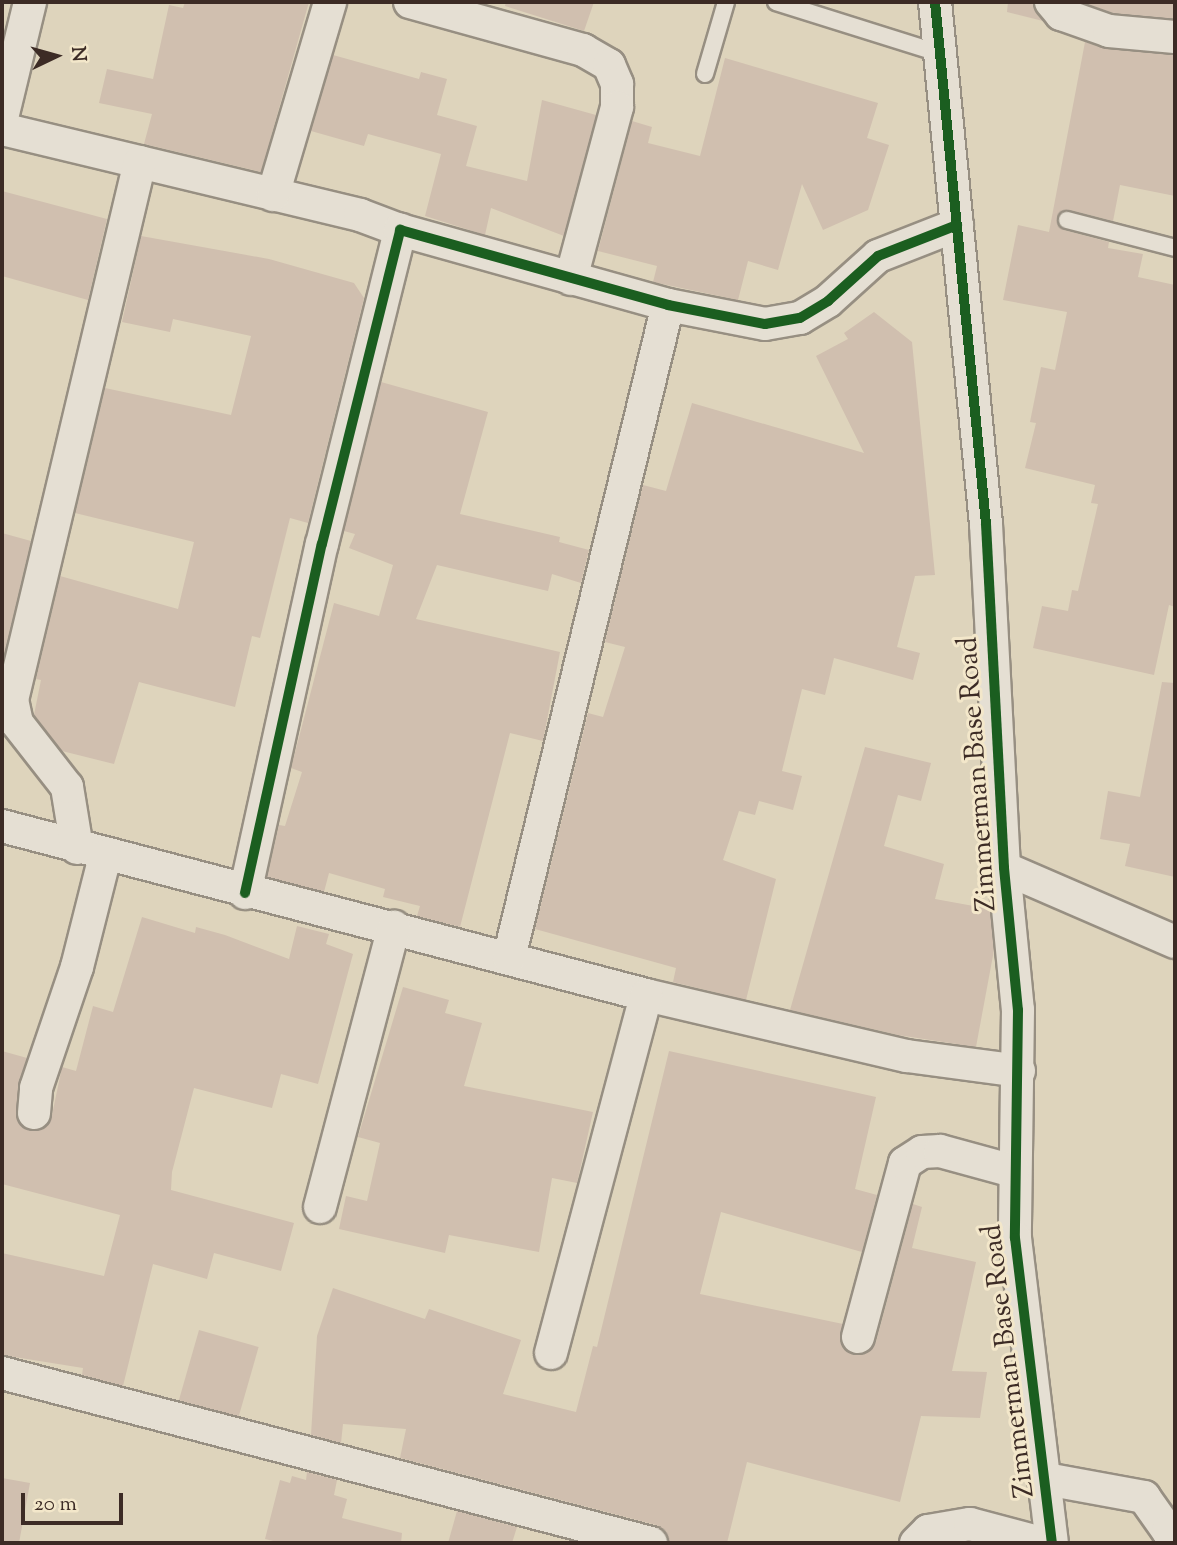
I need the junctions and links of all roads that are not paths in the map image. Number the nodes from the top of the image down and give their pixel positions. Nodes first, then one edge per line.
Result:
1 (30, 2) edge
2 (330, 2) edge
3 (410, 2) edge
4 (726, 2) edge
5 (776, 2) edge
6 (935, 2) edge
7 (1051, 2) edge
8 (1175, 37) edge
9 (942, 54) junction
10 (705, 74) dead end
11 (2, 118) edge
12 (2, 129) edge
13 (140, 162) junction
14 (272, 195) junction
15 (1067, 220) dead end
16 (957, 225) junction
17 (400, 230) junction
18 (1175, 248) edge
19 (571, 279) junction
20 (668, 305) junction
21 (2, 826) edge
22 (91, 852) junction
23 (1004, 868) junction
24 (245, 893) junction
25 (394, 928) junction
26 (1175, 942) edge
27 (509, 958) junction
28 (646, 995) junction
29 (1019, 1072) junction
30 (34, 1113) dead end
31 (1013, 1171) junction
32 (320, 1207) dead end
33 (858, 1337) dead end
34 (551, 1353) dead end
35 (2, 1374) edge
36 (1046, 1479) junction
37 (1173, 1524) edge
38 (651, 1543) edge
39 (916, 1543) edge
40 (1042, 1543) edge
41 (1052, 1543) edge

1 - 11 street
2 - 14 street
3 - 19 street
4 - 10 lane
5 - 9 lane
6 - 9 street, Zimmerman Base Road
7 - 8 street
9 - 16 street, Zimmerman Base Road
12 - 13 street
13 - 14 street
13 - 22 street
14 - 17 street
15 - 18 lane
16 - 20 street
16 - 23 street, Zimmerman Base Road
17 - 19 street
17 - 24 street
19 - 20 street
20 - 27 street
21 - 22 street
22 - 24 street
22 - 30 street
23 - 26 street
23 - 29 street, Zimmerman Base Road
24 - 25 street
25 - 27 street
25 - 32 street
27 - 28 street
28 - 29 street
28 - 34 street
29 - 31 street, Zimmerman Base Road
31 - 33 street
31 - 36 street, Zimmerman Base Road
35 - 38 street
36 - 37 street
36 - 41 street, Zimmerman Base Road
39 - 40 street

